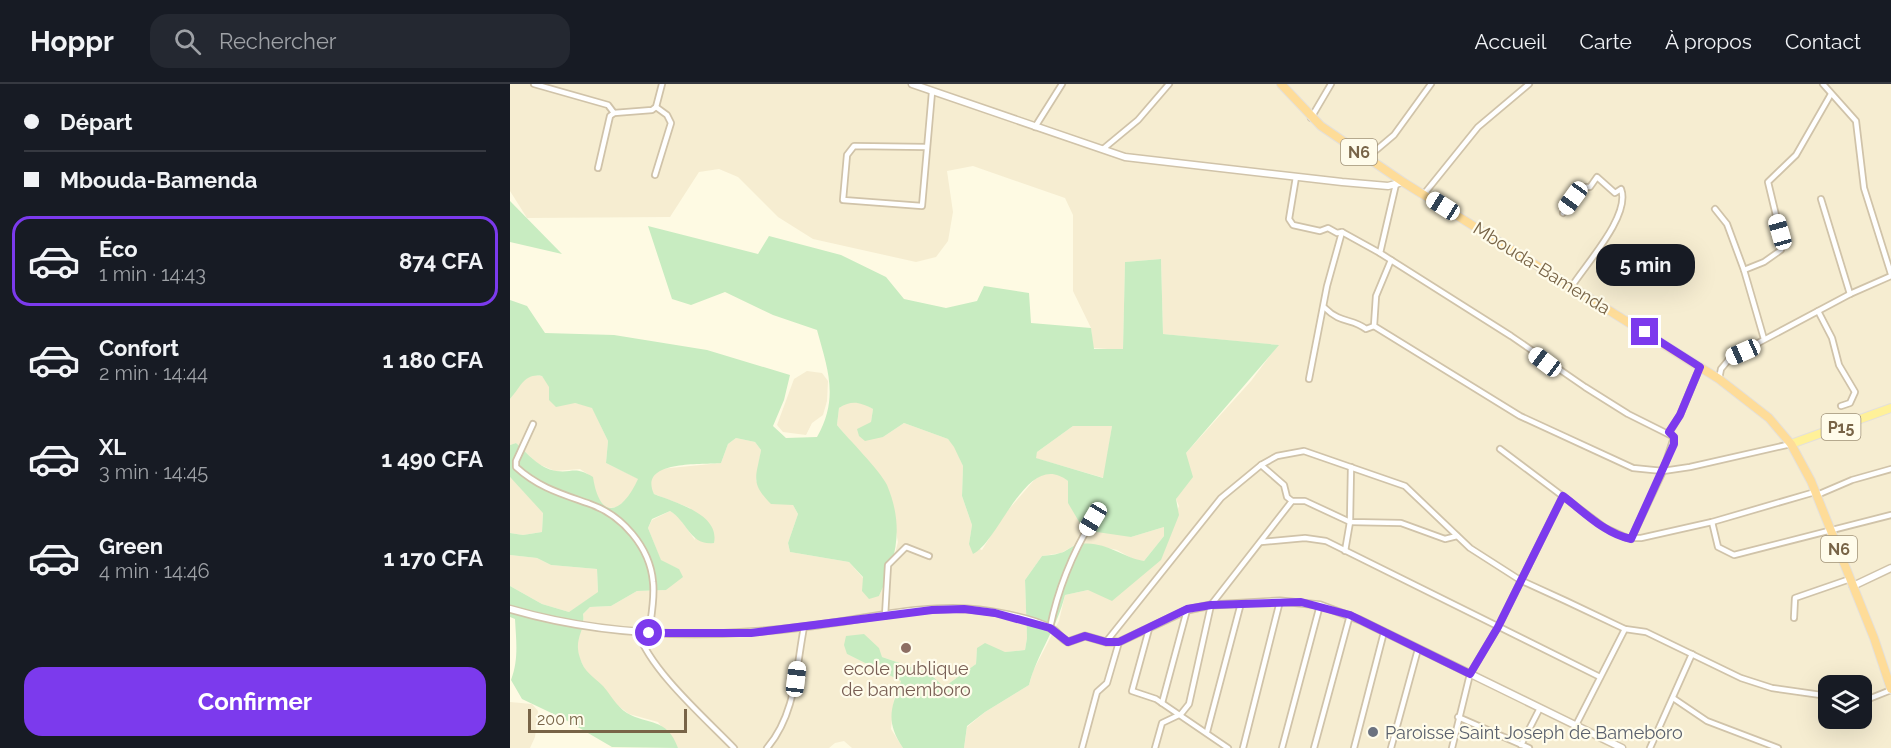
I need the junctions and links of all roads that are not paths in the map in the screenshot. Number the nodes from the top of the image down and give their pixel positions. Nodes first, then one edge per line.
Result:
1 (534, 84) edge
2 (662, 84) edge
3 (912, 84) edge
4 (1062, 84) edge
5 (1169, 84) edge
6 (1281, 84) edge
7 (1331, 84) edge
8 (1431, 84) edge
9 (1529, 84) edge
10 (1823, 84) edge
11 (932, 92) junction
12 (1831, 94) junction
13 (656, 107) junction
14 (614, 113) junction
15 (1311, 118) junction
16 (1035, 127) junction
17 (926, 147) junction
18 (1103, 149) junction
19 (1368, 158) junction
20 (598, 168) dead end
21 (655, 175) dead end
22 (1296, 177) junction
23 (1400, 183) junction
24 (1424, 194) junction
25 (1821, 199) dead end
26 (1715, 209) dead end
27 (1563, 213) dead end
28 (1342, 232) junction
29 (1380, 254) junction
30 (1391, 260) junction
31 (1743, 270) junction
32 (1891, 275) edge
33 (1572, 286) junction
34 (1850, 294) junction
35 (1325, 308) junction
36 (1818, 311) junction
37 (1374, 326) junction
38 (1764, 339) junction
39 (1700, 367) junction
40 (1309, 379) dead end
41 (1719, 379) junction
42 (1841, 406) dead end
43 (1891, 408) edge
44 (533, 423) dead end
45 (1669, 432) junction
46 (1791, 444) junction
47 (1500, 449) dead end
48 (1261, 465) junction
49 (1351, 467) junction
50 (1891, 469) edge
51 (1663, 471) junction
52 (1816, 494) junction
53 (1563, 496) junction
54 (1292, 501) junction
55 (1891, 515) edge
56 (1093, 519) dead end
57 (1350, 522) junction
58 (1712, 522) junction
59 (1832, 530) junction
60 (1457, 536) junction
61 (1631, 539) junction
62 (1261, 542) junction
63 (1345, 551) junction
64 (929, 556) dead end
65 (1891, 568) edge
66 (1520, 580) junction
67 (1851, 583) junction
68 (1280, 601) junction
69 (1241, 603) junction
70 (1211, 605) junction
71 (1320, 605) junction
72 (510, 609) edge
73 (1187, 609) junction
74 (1350, 615) junction
75 (885, 616) junction
76 (1794, 618) dead end
77 (804, 627) junction
78 (1498, 627) junction
79 (1050, 628) junction
80 (1625, 628) junction
81 (1149, 629) junction
82 (638, 632) junction
83 (1384, 632) junction
84 (649, 633) junction
85 (1106, 642) junction
86 (1119, 642) junction
87 (1418, 649) junction
88 (1692, 654) junction
89 (1470, 674) junction
90 (1600, 677) junction
91 (1889, 678) edge
92 (1891, 689) edge
93 (1818, 694) edge
94 (1673, 698) junction
95 (1872, 698) edge
96 (1162, 703) junction
97 (1540, 708) junction
98 (1181, 714) junction
99 (1458, 717) junction
100 (1576, 725) junction
101 (1207, 732) junction
102 (1521, 745) junction
103 (1613, 746) edge
104 (734, 748) edge
105 (767, 748) edge
106 (1082, 748) edge
107 (1155, 748) edge
108 (1228, 748) edge
109 (1243, 748) edge
110 (1282, 748) edge
111 (1314, 748) edge
112 (1354, 748) edge
113 (1391, 748) edge
114 (1452, 748) edge
115 (1528, 748) edge
116 (1622, 748) edge
117 (1650, 748) edge
118 (1778, 748) edge

1 - 14 street
2 - 13 street
3 - 11 street
4 - 16 street
5 - 18 street
6 - 15 highway, Mbouda-Bamenda / N6
7 - 15 street
8 - 19 street
9 - 24 street
10 - 12 street
11 - 16 street
11 - 17 street
12 - 31 street
12 - 32 street
13 - 14 street
13 - 21 street
14 - 20 street
15 - 19 highway, Mbouda-Bamenda / N6
16 - 18 street
17 - 17 street
18 - 22 street
19 - 23 highway, Mbouda-Bamenda / N6
22 - 23 street
22 - 28 street
23 - 24 highway, Mbouda-Bamenda / N6
23 - 29 street
24 - 33 highway, Mbouda-Bamenda / N6
25 - 34 street
26 - 31 street
27 - 33 street
28 - 29 street
28 - 35 street
29 - 30 street
30 - 37 street
30 - 45 street
31 - 38 street
32 - 34 street
33 - 39 highway, Mbouda-Bamenda / N6
34 - 36 street
35 - 37 street
35 - 40 street
36 - 38 street
36 - 42 street
37 - 51 street
38 - 41 street
39 - 41 highway, Mbouda-Bamenda / N6
39 - 45 street
41 - 46 highway, Mbouda-Bamenda / N6
43 - 46 main road, P15
44 - 84 street
45 - 51 street
46 - 51 street
46 - 52 highway, Mbouda-Bamenda / N6
47 - 53 street
48 - 49 street
48 - 54 street
48 - 85 street
49 - 57 street
49 - 60 street
50 - 52 street
51 - 61 street
52 - 58 street
52 - 59 highway, Mbouda-Bamenda / N6
53 - 61 street
53 - 66 street
54 - 57 street
54 - 62 street
55 - 59 street
56 - 79 street
57 - 60 street
57 - 63 street
58 - 59 street
58 - 61 street
59 - 67 highway, Mbouda-Bamenda / N6
60 - 66 street
62 - 63 street
62 - 70 street
63 - 78 street
64 - 75 street
65 - 67 street
66 - 78 street
66 - 80 street
67 - 76 street
67 - 91 highway, Mbouda-Bamenda / N6
68 - 69 street
68 - 71 street
68 - 109 street
69 - 70 street
69 - 101 street
70 - 73 street
70 - 98 street
71 - 74 street
71 - 110 street
72 - 82 street
73 - 81 street
73 - 96 street
74 - 83 street
74 - 111 street
75 - 77 street
75 - 79 street
77 - 84 street
77 - 105 street
78 - 89 street
78 - 90 street
79 - 85 street
80 - 88 street
80 - 90 street
81 - 86 street
81 - 96 street
82 - 84 street
82 - 104 street
83 - 87 street
83 - 112 street
85 - 86 street
86 - 106 street
87 - 89 street
87 - 113 street
88 - 93 street
88 - 94 street
89 - 97 street
89 - 99 street
90 - 100 street
91 - 92 highway, Mbouda-Bamenda / N6
92 - 95 street
94 - 117 street
94 - 118 street
96 - 98 street
97 - 100 street
97 - 102 street
98 - 101 street
98 - 107 street
99 - 102 street
99 - 114 street
100 - 103 street
101 - 108 street
102 - 115 street
103 - 116 street

